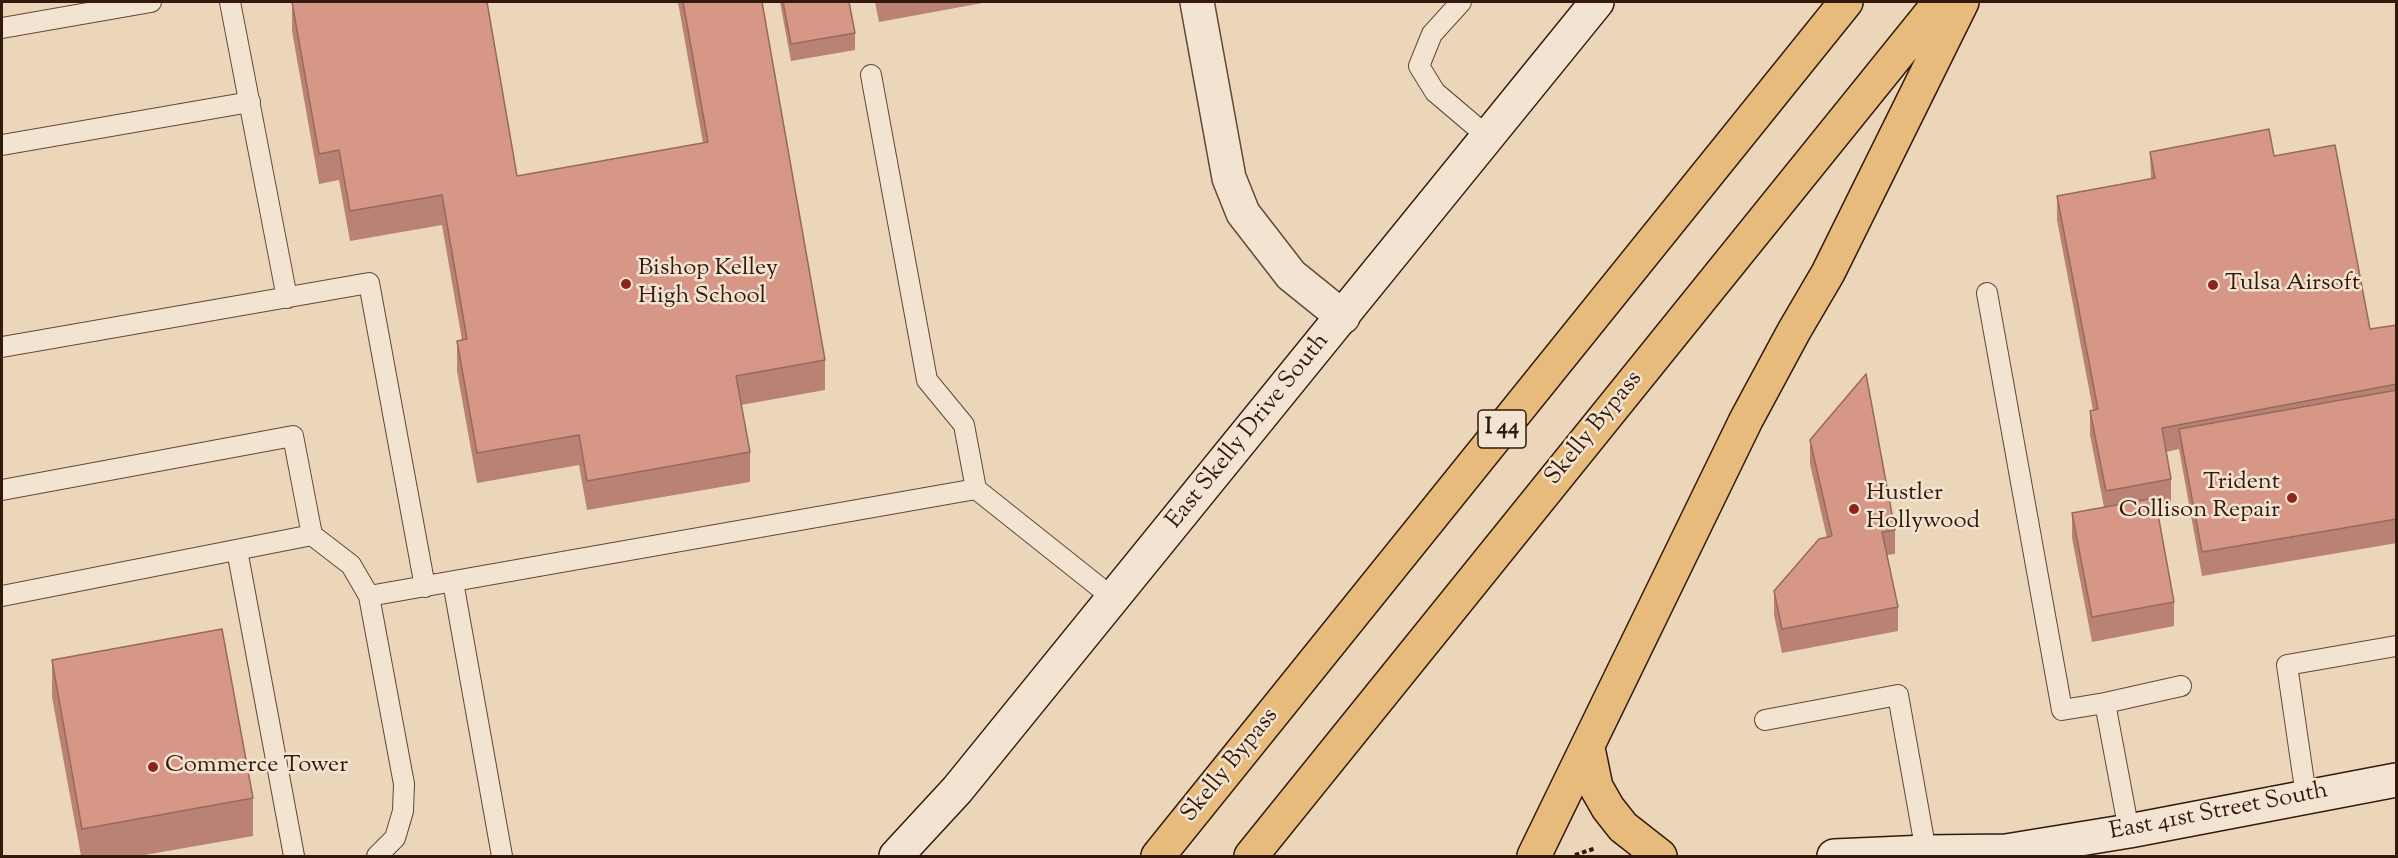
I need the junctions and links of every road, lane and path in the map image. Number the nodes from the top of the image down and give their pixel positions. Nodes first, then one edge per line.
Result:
1 (151, 2) edge
2 (230, 2) edge
3 (1197, 2) edge
4 (1461, 2) edge
5 (1597, 2) edge
6 (1846, 2) edge
7 (1940, 2) edge
8 (1962, 2) edge
9 (2, 28) edge
10 (871, 75) dead end
11 (250, 102) junction
12 (1488, 137) junction
13 (2, 145) edge
14 (1987, 292) dead end
15 (287, 298) junction
16 (1342, 317) junction
17 (2, 347) edge
18 (976, 489) junction
19 (2, 490) edge
20 (312, 535) junction
21 (237, 550) junction
22 (453, 582) junction
23 (425, 587) junction
24 (2, 596) edge
25 (369, 597) junction
26 (1113, 598) junction
27 (2397, 646) edge
28 (2181, 686) dead end
29 (2105, 703) junction
30 (1765, 720) dead end
31 (1588, 748) junction
32 (2397, 780) edge
33 (2306, 796) junction
34 (2129, 831) junction
35 (1605, 844) dead end
36 (1926, 852) junction
37 (2001, 855) edge
38 (294, 856) edge
39 (378, 856) edge
40 (502, 856) edge
41 (896, 856) edge
42 (1158, 856) edge
43 (1251, 856) edge
44 (1534, 856) edge
45 (1571, 856) edge
46 (1660, 856) edge
47 (1834, 856) edge

1 - 9 lane
2 - 11 lane
3 - 16 main road
4 - 12 lane
5 - 12 main road, East Skelly Drive South
6 - 42 highway, Skelly Bypass / I 44
7 - 43 highway, Skelly Bypass
8 - 31 highway
10 - 18 lane
11 - 13 lane
11 - 15 lane
12 - 16 main road, East Skelly Drive South
14 - 29 lane
15 - 17 lane
15 - 23 lane
16 - 26 main road, East Skelly Drive South
18 - 22 lane
18 - 26 lane
19 - 20 lane
20 - 21 lane
20 - 25 lane
21 - 24 lane
21 - 38 lane
22 - 23 lane
22 - 40 lane
23 - 25 lane
25 - 39 lane
26 - 41 main road, East Skelly Drive South
27 - 33 lane
28 - 29 lane
29 - 34 lane
30 - 36 lane
31 - 44 highway
31 - 46 highway
32 - 33 main road, East 41st Street South
33 - 34 main road, East 41st Street South
34 - 37 main road, East 41st Street South
35 - 45 path
36 - 37 main road, East 41st Street South
36 - 47 main road, East 41st Street South

